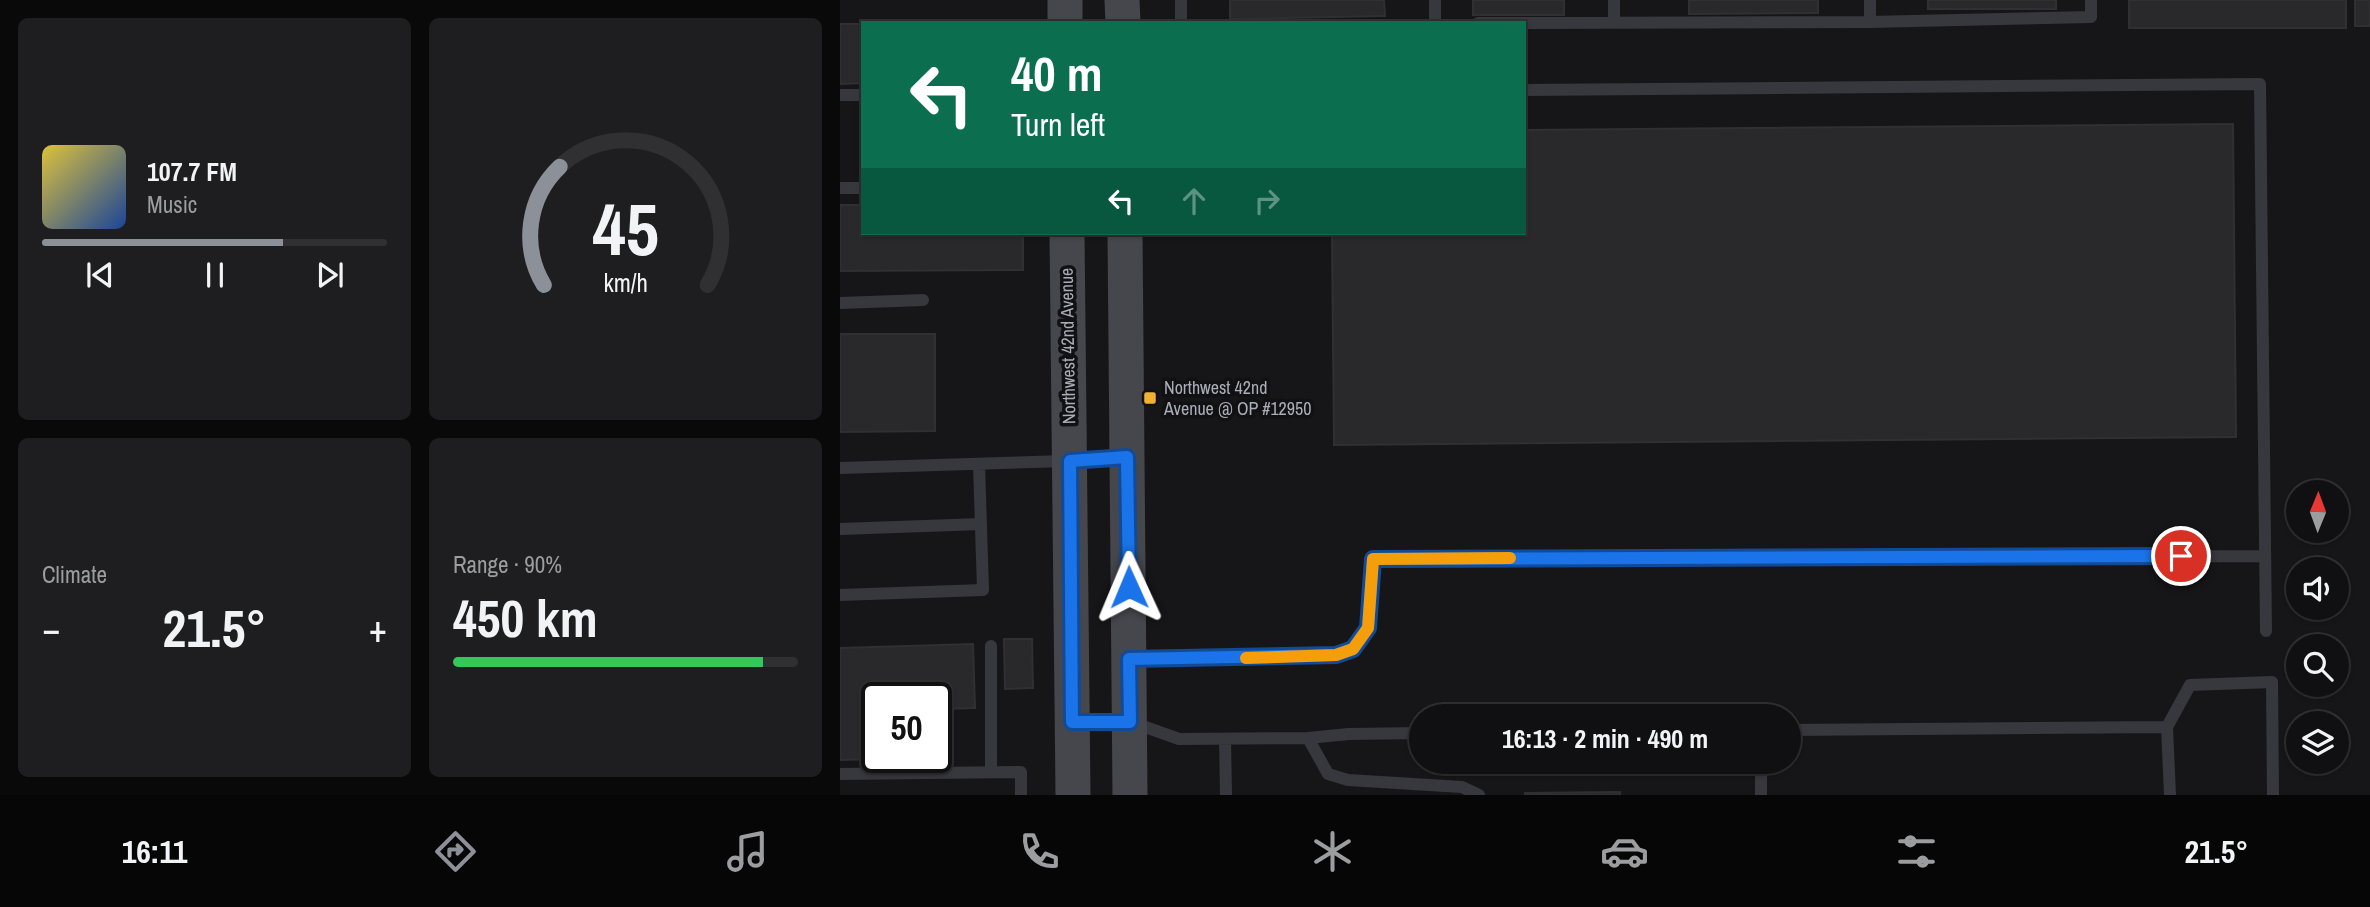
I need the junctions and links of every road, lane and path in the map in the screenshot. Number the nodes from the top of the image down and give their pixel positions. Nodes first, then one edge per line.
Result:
1 (1065, 0) edge
2 (1122, 0) edge
3 (1181, 0) edge
4 (1435, 0) edge
5 (1614, 0) edge
6 (1870, 0) edge
7 (2091, 0) edge
8 (1065, 21) edge
9 (1123, 21) edge
10 (1181, 21) edge
11 (1435, 21) edge
12 (1614, 21) junction
13 (1526, 22) edge
14 (1870, 22) junction
15 (1526, 90) edge
16 (840, 95) edge
17 (861, 95) edge
18 (840, 188) edge
19 (861, 188) edge
20 (1067, 235) edge
21 (1125, 235) edge
22 (923, 300) dead end
23 (840, 303) edge
24 (1127, 457) junction
25 (1070, 461) junction
26 (979, 464) junction
27 (840, 468) edge
28 (981, 524) junction
29 (840, 529) edge
30 (2265, 556) junction
31 (840, 595) edge
32 (2266, 631) dead end
33 (991, 646) dead end
34 (1129, 659) junction
35 (1072, 722) junction
36 (1130, 722) junction
37 (2167, 727) junction
38 (1801, 730) edge
39 (1409, 733) edge
40 (1308, 738) junction
41 (1225, 739) junction
42 (991, 772) junction
43 (840, 774) edge
44 (1761, 774) edge
45 (1021, 795) edge
46 (1073, 795) edge
47 (1130, 795) edge
48 (1226, 795) edge
49 (1479, 795) edge
50 (1761, 795) edge
51 (2170, 795) edge
52 (2273, 795) edge

1 - 8 main road
2 - 9 main road
3 - 10 lane
4 - 11 lane
5 - 12 lane
6 - 14 lane
7 - 14 lane
12 - 13 lane
12 - 14 lane
15 - 30 lane
16 - 17 lane
18 - 19 lane
20 - 25 main road, Northwest 42nd Avenue
21 - 24 main road
22 - 23 lane
24 - 25 main road
24 - 34 main road
25 - 26 lane
25 - 35 main road, Northwest 42nd Avenue
26 - 27 lane
26 - 28 lane
28 - 29 lane
28 - 31 lane
30 - 32 lane
30 - 34 lane
33 - 42 lane
34 - 36 main road
35 - 36 main road
35 - 46 main road, Northwest 42nd Avenue
36 - 41 lane
36 - 47 main road
37 - 38 lane
37 - 51 lane
37 - 52 lane
39 - 40 lane
40 - 41 lane
40 - 49 lane
41 - 48 lane
42 - 43 lane
42 - 45 lane
44 - 50 lane

